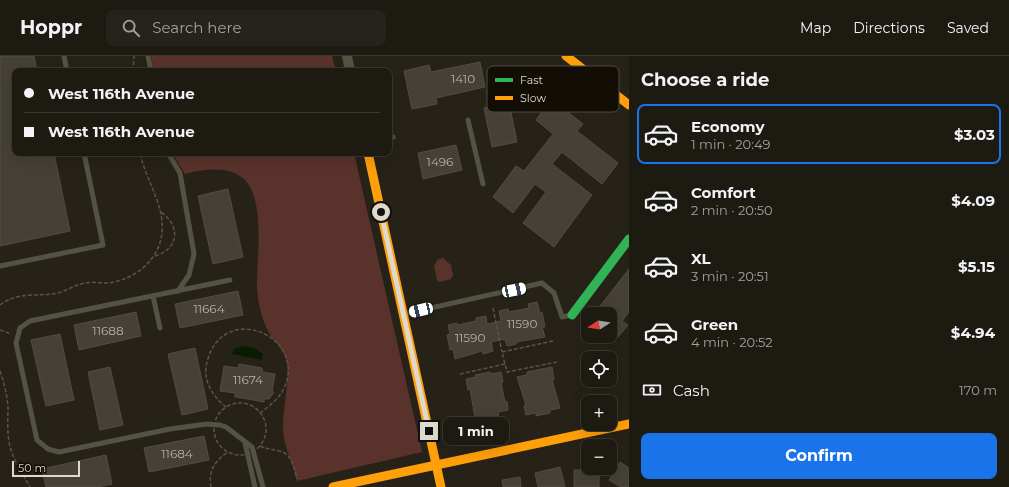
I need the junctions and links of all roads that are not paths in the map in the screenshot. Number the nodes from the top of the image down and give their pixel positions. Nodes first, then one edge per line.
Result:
1 (64, 56) edge
2 (148, 56) edge
3 (347, 56) edge
4 (566, 56) edge
5 (579, 66) edge
6 (66, 68) edge
7 (150, 68) edge
8 (349, 68) edge
9 (619, 97) edge
10 (629, 105) edge
11 (468, 120) dead end
12 (85, 156) edge
13 (170, 156) edge
14 (369, 156) edge
15 (483, 184) dead end
16 (629, 239) edge
17 (0, 266) edge
18 (230, 280) dead end
19 (178, 291) junction
20 (153, 296) junction
21 (403, 314) junction
22 (572, 315) joint
23 (160, 328) dead end
24 (629, 424) edge
25 (245, 443) junction
26 (436, 465) junction
27 (255, 487) edge
28 (263, 487) edge
29 (333, 487) edge
30 (441, 487) edge

1 - 6 lane
2 - 7 lane
3 - 8 street
4 - 5 street
9 - 10 street
11 - 15 lane
12 - 17 lane
13 - 19 lane
14 - 21 street
16 - 22 street
18 - 19 lane
19 - 20 lane
20 - 23 lane
20 - 25 lane
21 - 22 lane
21 - 26 street
24 - 26 street
25 - 27 lane
25 - 28 lane
26 - 29 street
26 - 30 street

